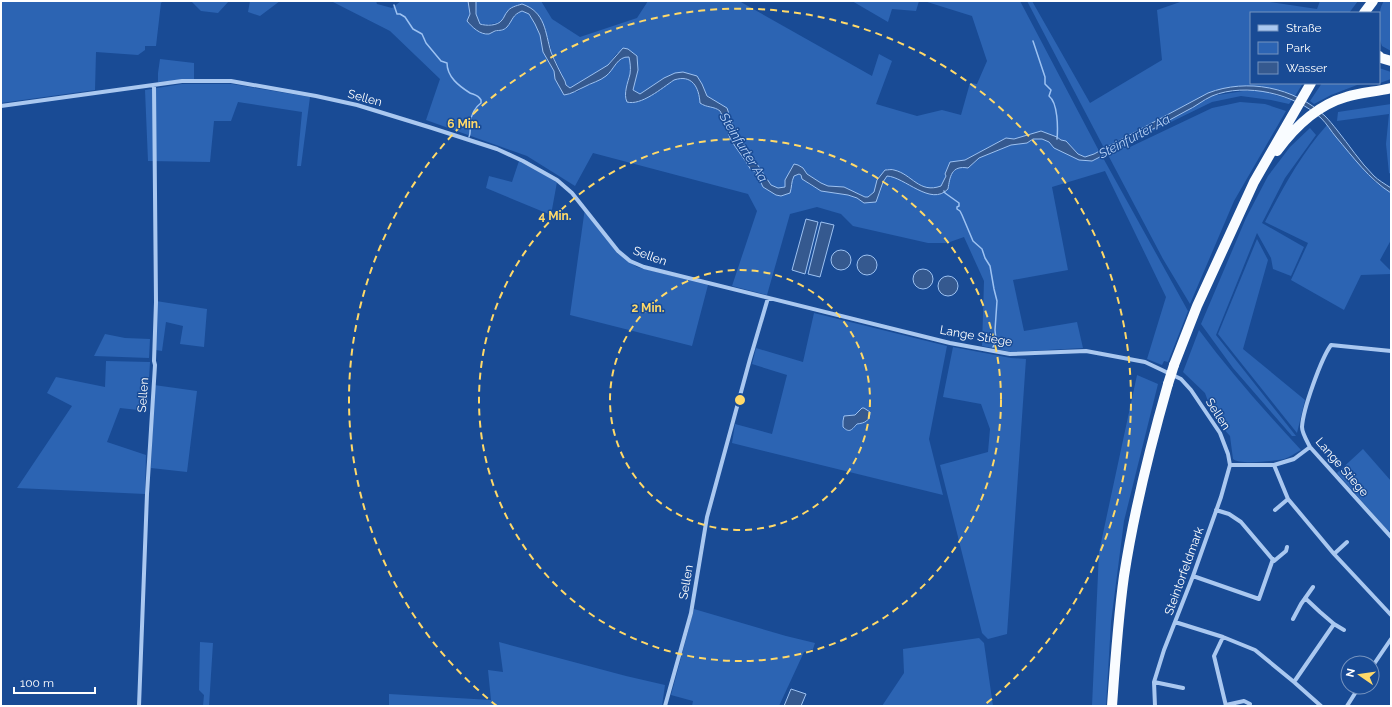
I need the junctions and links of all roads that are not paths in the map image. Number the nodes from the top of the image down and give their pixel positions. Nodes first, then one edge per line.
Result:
1 (1366, 1) edge
2 (1375, 1) edge
3 (1358, 12) edge
4 (1365, 12) edge
5 (1371, 12) edge
6 (1380, 57) edge
7 (1391, 61) edge
8 (1310, 84) edge
9 (154, 85) junction
10 (1391, 88) edge
11 (1, 106) edge
12 (1254, 182) junction
13 (768, 298) junction
14 (1391, 351) edge
15 (1181, 379) joint
16 (1310, 447) junction
17 (1230, 465) junction
18 (1274, 465) junction
19 (1288, 499) junction
20 (1216, 510) junction
21 (1275, 510) dead end
22 (1391, 537) edge
23 (1347, 542) dead end
24 (1287, 547) dead end
25 (1334, 554) junction
26 (1273, 559) junction
27 (1193, 576) junction
28 (1313, 587) dead end
29 (1305, 598) junction
30 (1391, 615) edge
31 (1293, 619) dead end
32 (1175, 622) junction
33 (1334, 624) junction
34 (1344, 630) dead end
35 (1223, 637) junction
36 (1391, 639) edge
37 (1380, 655) edge
38 (1154, 682) junction
39 (1294, 682) junction
40 (1183, 688) dead end
41 (1354, 695) edge
42 (1250, 704) dead end
43 (139, 706) edge
44 (665, 706) edge
45 (1112, 706) edge
46 (1155, 706) edge
47 (1226, 706) edge
48 (1321, 706) edge
49 (1347, 706) edge

1 - 3 highway
2 - 4 highway
2 - 5 highway
6 - 7 highway
8 - 12 highway
9 - 11 street, Sellen
9 - 13 street, Sellen
9 - 43 street, Sellen
10 - 12 highway
12 - 45 highway, bridge
13 - 15 street, Lange Stiege
13 - 44 street, Sellen
14 - 16 street, Lange Stiege
15 - 17 street, Sellen
16 - 18 street
16 - 22 street, Lange Stiege
17 - 18 street
17 - 20 street, Steintorfeldmark
18 - 19 street
19 - 21 street
19 - 25 street
20 - 26 street
20 - 27 street, Steintorfeldmark
23 - 25 street
24 - 26 street
25 - 30 street
26 - 27 street
27 - 32 street, Steintorfeldmark
28 - 29 street
29 - 31 street
29 - 33 street
32 - 35 street
32 - 38 street, Steintorfeldmark
33 - 34 street
33 - 39 street
35 - 39 street
35 - 47 street
36 - 37 street
38 - 40 street
38 - 46 street, Steintorfeldmark
39 - 48 street
41 - 49 street
42 - 47 street

